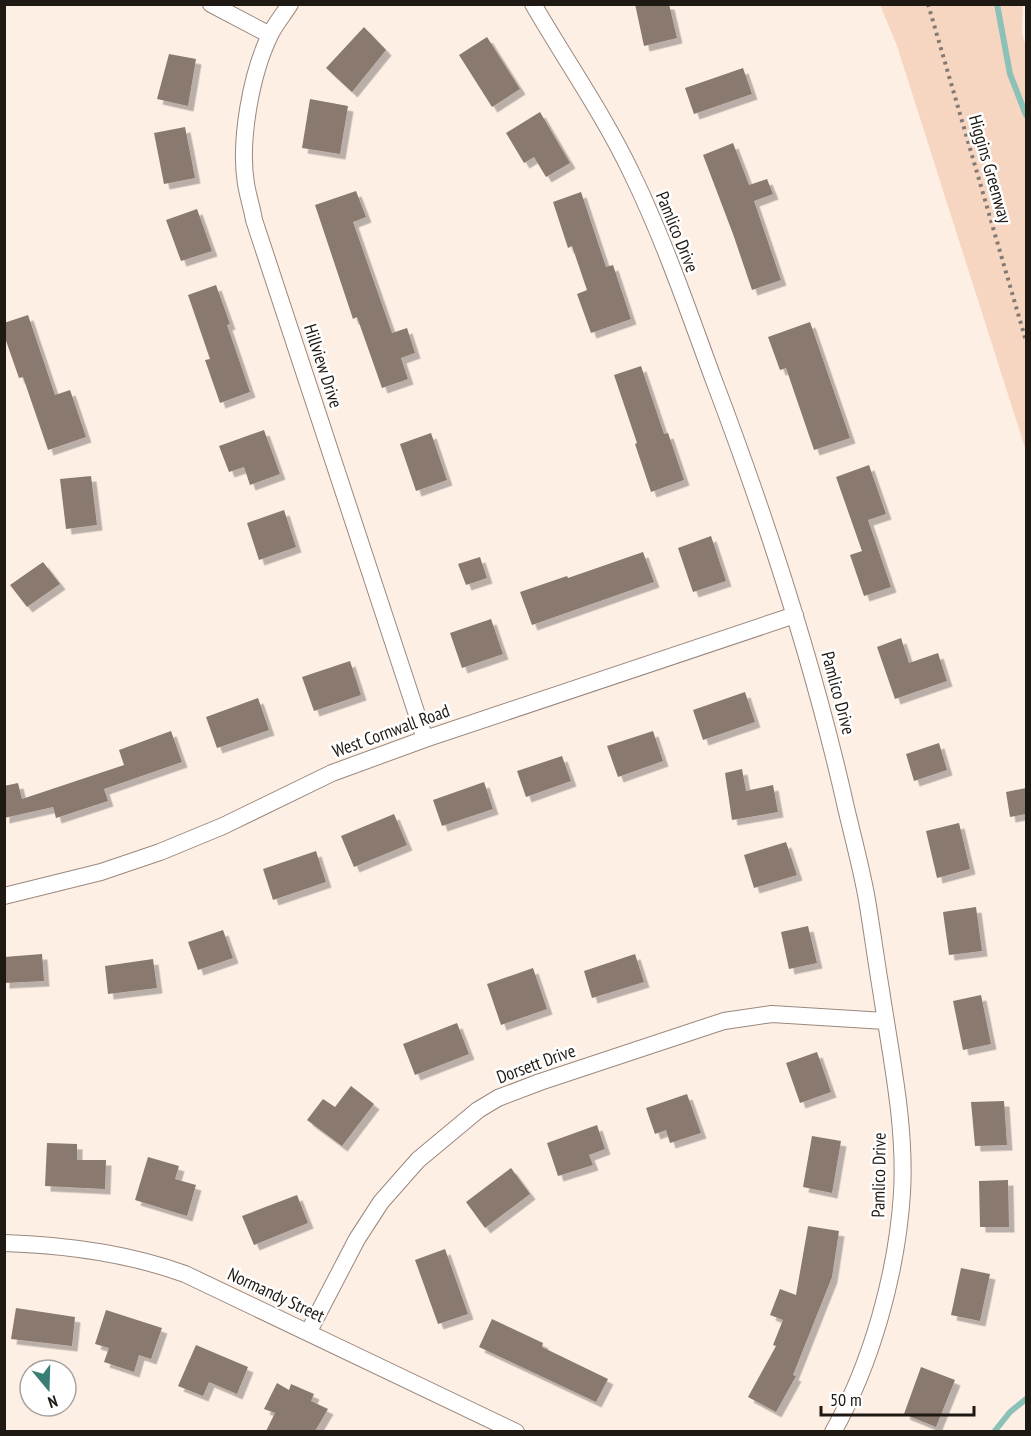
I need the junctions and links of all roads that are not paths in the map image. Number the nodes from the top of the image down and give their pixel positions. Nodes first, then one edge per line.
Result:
1 (211, 4) edge
2 (290, 4) edge
3 (533, 4) edge
4 (270, 35) junction
5 (795, 615) junction
6 (425, 739) junction
7 (4, 896) edge
8 (885, 1021) junction
9 (4, 1243) edge
10 (309, 1331) junction
11 (516, 1431) edge
12 (833, 1431) edge

1 - 4 street
2 - 4 street, Hillview Drive
3 - 5 street, Pamlico Drive
4 - 6 street, Hillview Drive
5 - 6 street, West Cornwall Road
5 - 8 street, Pamlico Drive
6 - 7 street, West Cornwall Road
8 - 10 street, Dorsett Drive
8 - 12 street, Pamlico Drive
9 - 10 street, Normandy Street
10 - 11 street, Normandy Street

